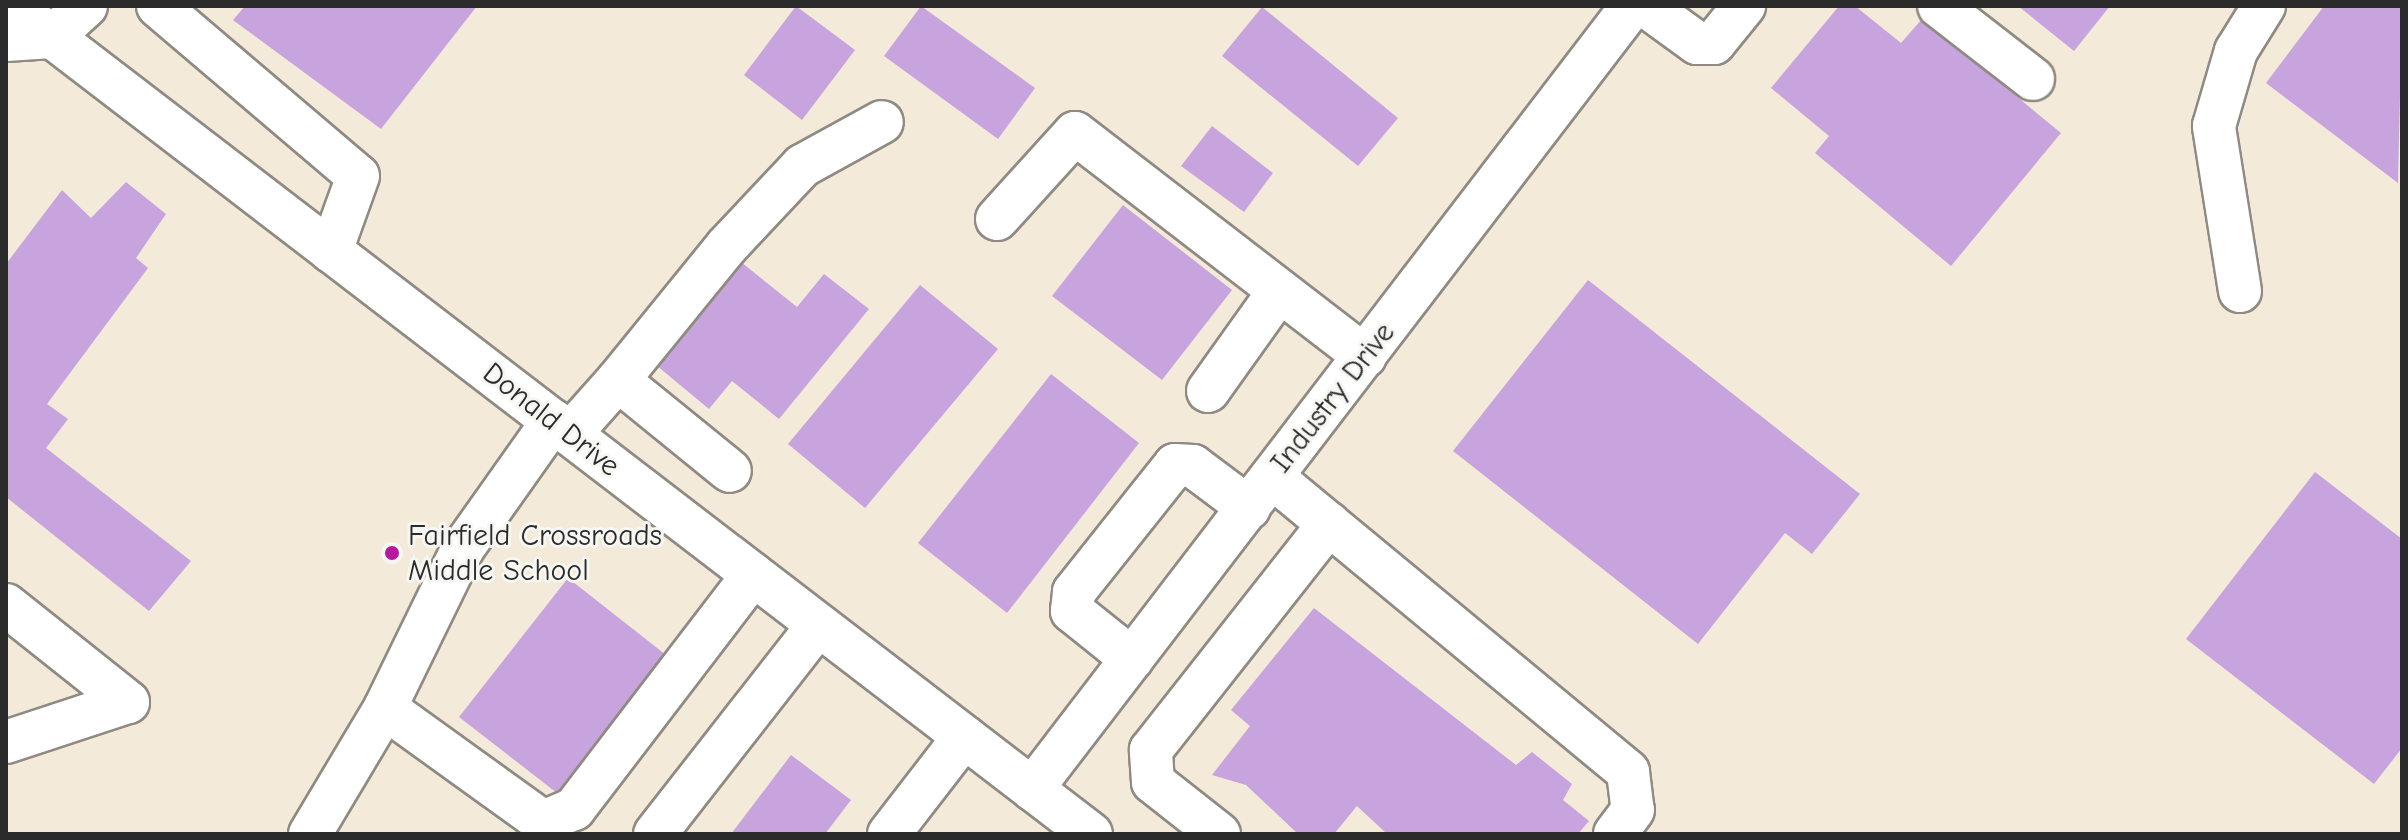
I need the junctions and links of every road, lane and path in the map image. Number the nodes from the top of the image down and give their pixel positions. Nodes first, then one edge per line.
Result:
1 (12, 6) edge
2 (86, 6) edge
3 (158, 6) edge
4 (1632, 6) edge
5 (1646, 6) edge
6 (1744, 6) edge
7 (1939, 6) edge
8 (2264, 6) edge
9 (52, 37) junction
10 (6, 40) edge
11 (2033, 79) dead end
12 (882, 122) dead end
13 (997, 219) dead end
14 (331, 251) junction
15 (2240, 291) dead end
16 (1278, 293) junction
17 (1365, 356) junction
18 (618, 380) junction
19 (1208, 391) dead end
20 (562, 428) junction
21 (730, 471) dead end
22 (1260, 493) junction
23 (1329, 524) junction
24 (753, 575) junction
25 (6, 605) edge
26 (818, 625) junction
27 (1132, 659) junction
28 (385, 708) junction
29 (964, 737) junction
30 (6, 742) edge
31 (1032, 789) junction
32 (894, 832) edge
33 (1616, 832) edge
34 (310, 834) edge
35 (655, 834) edge
36 (1091, 834) edge
37 (1219, 834) edge

1 - 9 street, Donald Drive
2 - 9 street
3 - 14 street
4 - 17 street, Industry Drive
5 - 6 street
7 - 11 street
8 - 15 street
9 - 10 street
9 - 14 street, Donald Drive
12 - 18 street
13 - 16 street
14 - 20 street, Donald Drive
16 - 17 street
16 - 19 street
17 - 22 street, Industry Drive
18 - 20 street
18 - 21 street
20 - 24 street, Donald Drive
20 - 28 street
22 - 23 street
22 - 27 street, Industry Drive
22 - 27 street
23 - 33 street
23 - 37 street
24 - 26 street, Donald Drive
24 - 28 street
25 - 30 street
26 - 29 street, Donald Drive
26 - 35 street
27 - 31 street, Industry Drive
28 - 34 street
29 - 31 street, Donald Drive
29 - 32 street
31 - 36 street, Donald Drive

